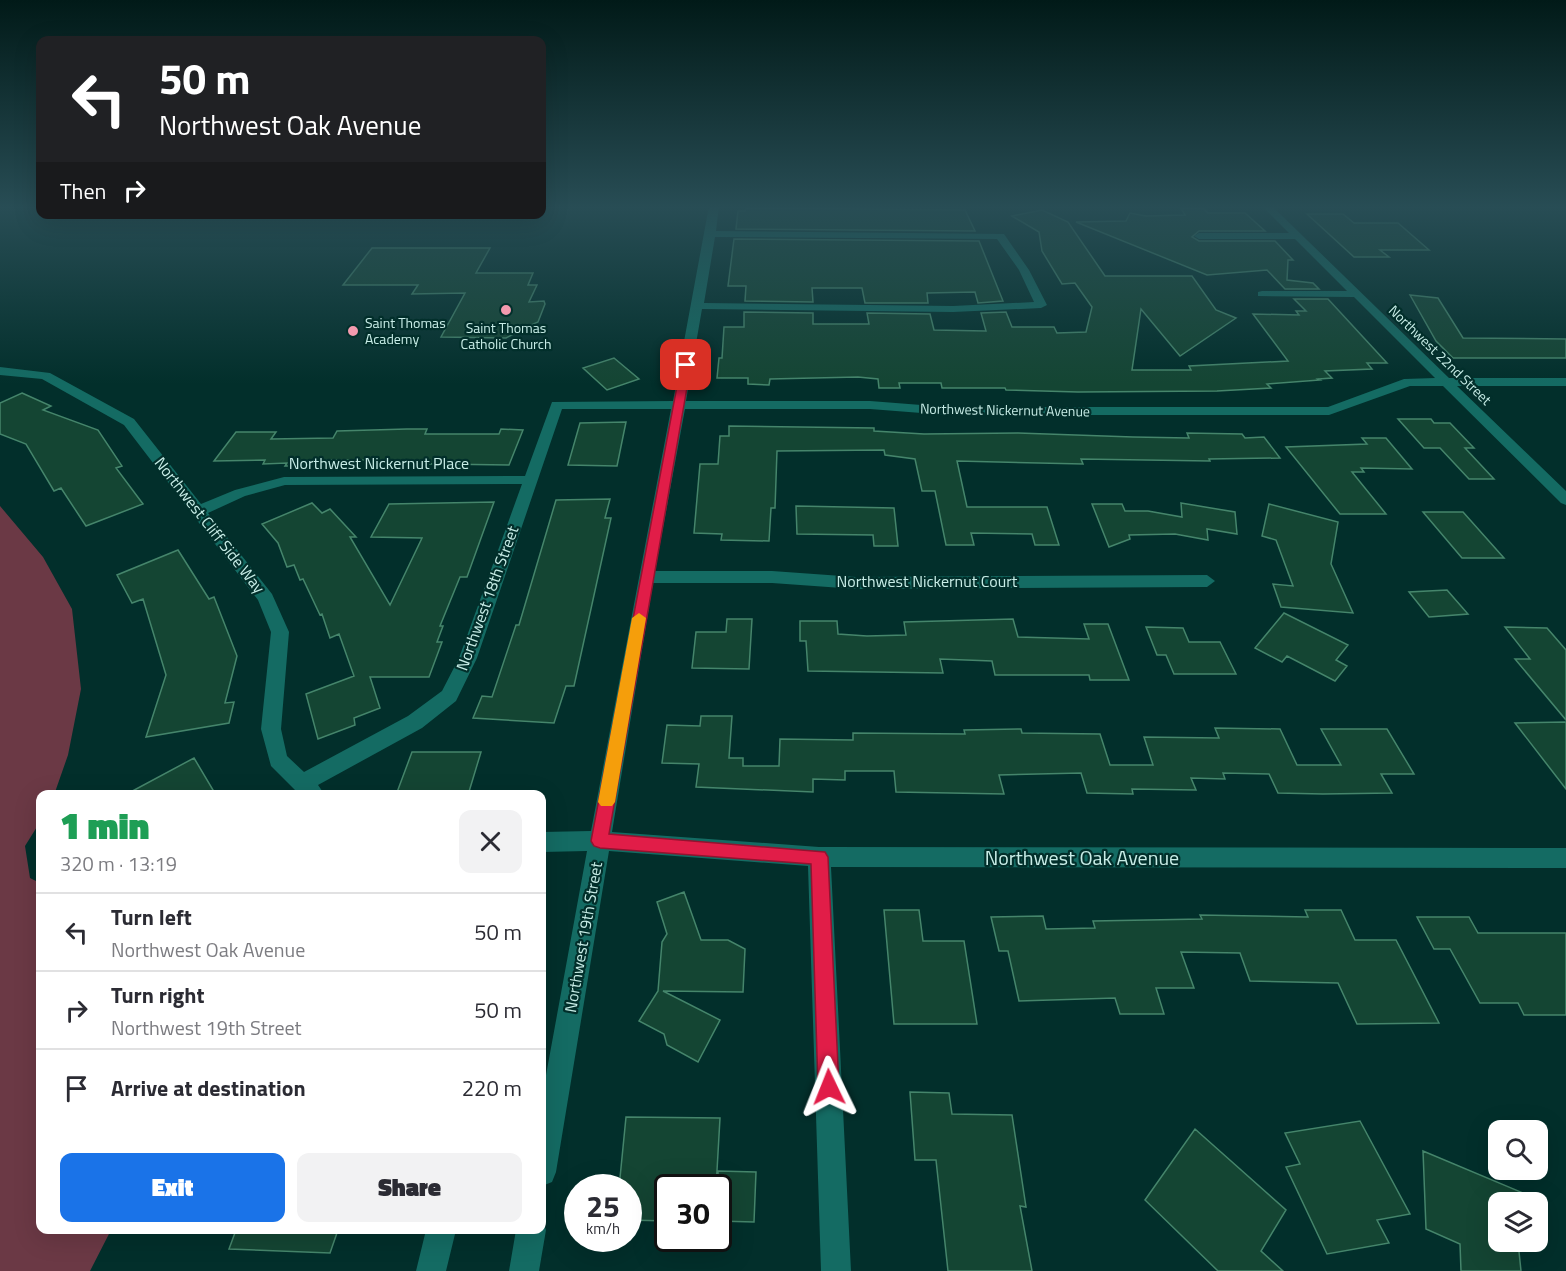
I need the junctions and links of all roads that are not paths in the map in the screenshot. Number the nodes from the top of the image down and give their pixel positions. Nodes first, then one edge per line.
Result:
1 (704, 265) edge
2 (1021, 265) edge
3 (1327, 265) edge
4 (1262, 294) dead end
5 (1357, 294) junction
6 (696, 306) junction
7 (0, 371) edge
8 (1448, 382) junction
9 (1566, 382) edge
10 (679, 404) junction
11 (557, 405) joint
12 (529, 480) junction
13 (1566, 500) edge
14 (199, 511) junction
15 (646, 577) junction
16 (1207, 581) dead end
17 (307, 789) edge
18 (600, 841) junction
19 (546, 842) edge
20 (819, 857) junction
21 (1566, 858) edge
22 (546, 1149) edge
23 (440, 1234) edge
24 (530, 1234) edge
25 (431, 1271) edge
26 (524, 1271) edge
27 (836, 1271) edge

1 - 6 street, Northwest 19th Street
2 - 6 street
3 - 5 street, Northwest 22nd Street
4 - 5 street
5 - 8 street, Northwest 22nd Street
6 - 10 street, Northwest 19th Street
7 - 14 street, Northwest Cliff Side Way
8 - 9 street, Northwest Nickernut Avenue
8 - 10 street, Northwest Nickernut Avenue
8 - 13 street, Northwest 22nd Street
10 - 11 street, Northwest Nickernut Avenue
10 - 15 street, Northwest 19th Street
11 - 12 street, Northwest 18th Street
12 - 14 street, Northwest Nickernut Place
12 - 17 street, Northwest 18th Street
14 - 17 street, Northwest Cliff Side Way
15 - 16 street, Northwest Nickernut Court
15 - 18 street, Northwest 19th Street
18 - 19 street
18 - 20 street, Northwest Oak Avenue
18 - 22 street, Northwest 19th Street
20 - 21 street, Northwest Oak Avenue
20 - 27 street
23 - 25 street
24 - 26 street

